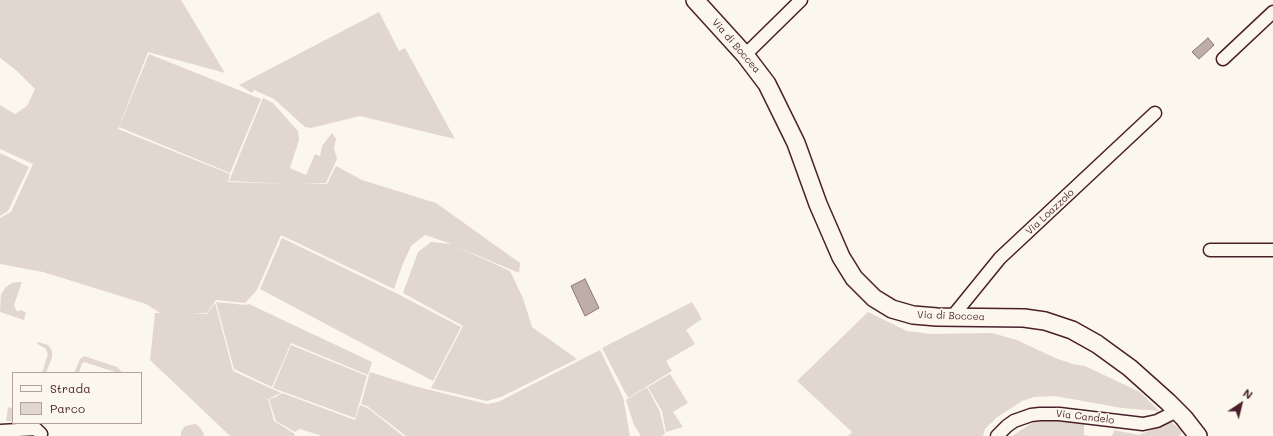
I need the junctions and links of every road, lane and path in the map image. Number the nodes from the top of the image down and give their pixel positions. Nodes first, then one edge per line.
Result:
1 (695, 0) edge
2 (801, 0) edge
3 (1273, 12) edge
4 (745, 55) junction
5 (1223, 59) dead end
6 (1154, 113) dead end
7 (1210, 250) dead end
8 (1273, 250) edge
9 (952, 317) junction
10 (1177, 411) junction
11 (0, 431) edge
12 (40, 435) edge
13 (997, 436) edge
14 (1198, 436) edge

1 - 4 main road, Via di Boccea
2 - 4 street
3 - 5 street
4 - 9 main road, Via di Boccea
6 - 9 street, Via Loazzolo
7 - 8 street
9 - 10 main road, Via di Boccea
10 - 13 street, Via Candelo
10 - 14 main road, Via di Boccea
11 - 12 street

